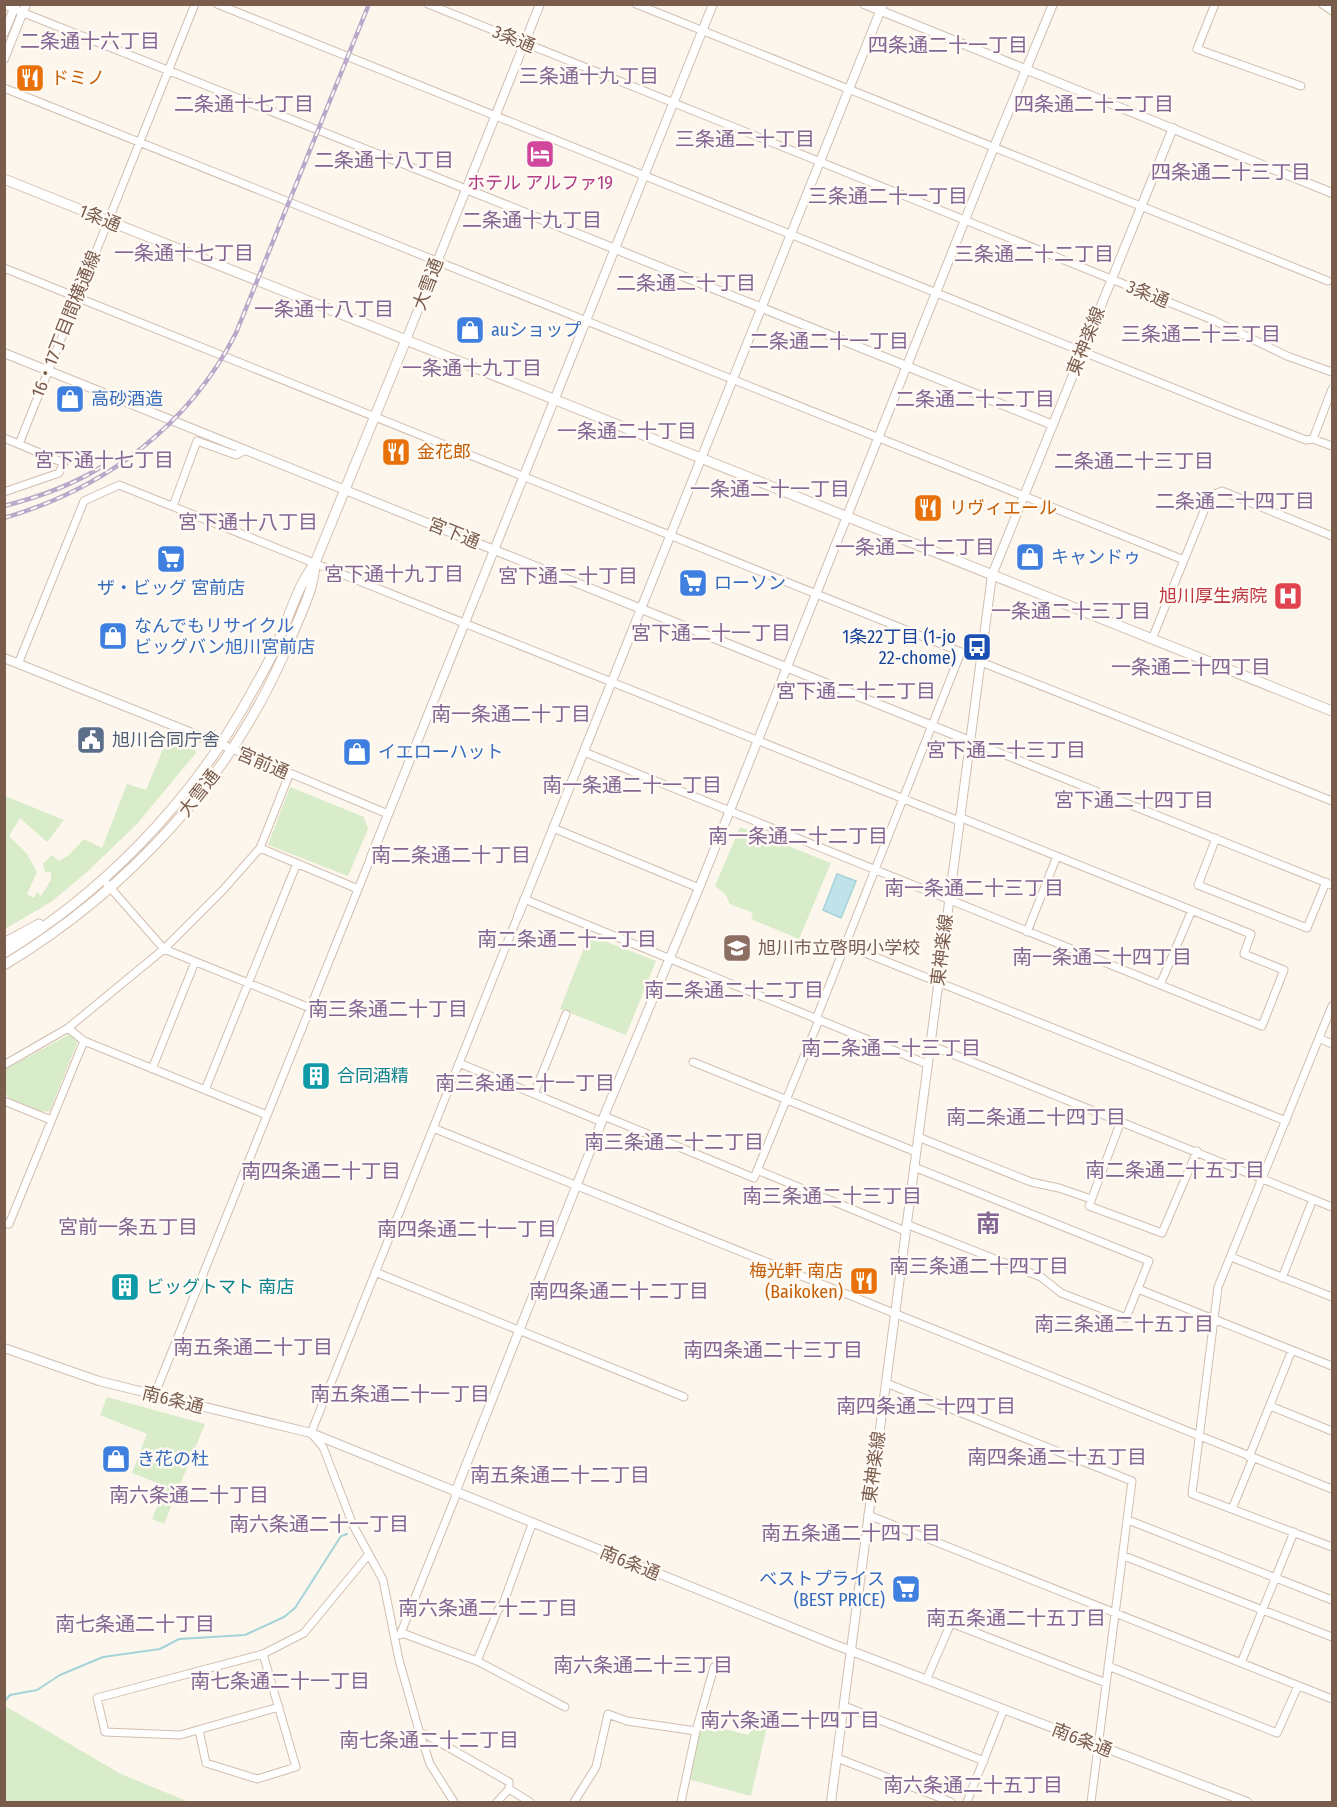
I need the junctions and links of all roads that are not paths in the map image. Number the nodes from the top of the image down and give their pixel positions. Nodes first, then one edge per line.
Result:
1 (195, 4) edge
2 (217, 4) edge
3 (428, 4) edge
4 (540, 4) edge
5 (636, 4) edge
6 (713, 4) edge
7 (864, 4) edge
8 (1053, 4) edge
9 (1215, 4) edge
10 (1322, 4) edge
11 (4, 5) edge
12 (20, 7) edge
13 (881, 8) edge
14 (1332, 11) edge
15 (702, 31) junction
16 (4, 33) edge
17 (524, 44) junction
18 (4, 59) edge
19 (169, 70) junction
20 (1026, 70) junction
21 (1301, 86) dead end
22 (4, 88) edge
23 (849, 89) junction
24 (674, 103) junction
25 (496, 115) junction
26 (1173, 128) junction
27 (140, 142) junction
28 (994, 147) junction
29 (820, 162) junction
30 (644, 176) junction
31 (4, 179) edge
32 (466, 189) junction
33 (1332, 193) edge
34 (1141, 206) junction
35 (108, 221) junction
36 (966, 221) junction
37 (791, 235) junction
38 (615, 249) junction
39 (437, 261) junction
40 (4, 268) edge
41 (1112, 279) junction
42 (1328, 281) dead end
43 (936, 293) junction
44 (77, 298) junction
45 (761, 309) junction
46 (586, 323) junction
47 (406, 340) junction
48 (1082, 351) junction
49 (4, 353) edge
50 (907, 367) junction
51 (48, 371) junction
52 (1332, 372) edge
53 (732, 381) junction
54 (1332, 389) edge
55 (556, 400) junction
56 (376, 416) junction
57 (1053, 425) junction
58 (4, 438) edge
59 (1313, 439) junction
60 (878, 440) junction
61 (19, 444) junction
62 (1332, 446) edge
63 (246, 450) junction
64 (701, 459) junction
65 (525, 477) junction
66 (345, 489) junction
67 (4, 492) edge
68 (1024, 498) junction
69 (173, 506) junction
70 (847, 517) junction
71 (671, 535) junction
72 (1332, 536) edge
73 (496, 550) junction
74 (1184, 560) junction
75 (315, 562) junction
76 (992, 575) junction
77 (816, 594) junction
78 (641, 609) junction
79 (465, 623) junction
80 (1152, 639) junction
81 (4, 658) edge
82 (981, 662) junction
83 (18, 664) junction
84 (787, 668) junction
85 (612, 682) junction
86 (1332, 711) edge
87 (933, 726) junction
88 (758, 740) junction
89 (970, 741) junction
90 (220, 745) junction
91 (232, 749) junction
92 (584, 752) junction
93 (289, 775) junction
94 (902, 799) junction
95 (1332, 801) edge
96 (730, 811) junction
97 (388, 814) junction
98 (959, 819) junction
99 (553, 828) junction
100 (1216, 838) junction
101 (261, 848) junction
102 (1057, 856) junction
103 (371, 857) joint
104 (297, 863) junction
105 (875, 869) junction
106 (99, 883) junction
107 (1329, 884) edge
108 (110, 888) junction
109 (699, 888) junction
110 (358, 889) junction
111 (524, 899) junction
112 (948, 901) junction
113 (1192, 910) junction
114 (78, 915) junction
115 (518, 916) joint
116 (1027, 932) junction
117 (4, 943) edge
118 (845, 945) junction
119 (164, 949) junction
120 (4, 953) edge
121 (668, 960) junction
122 (195, 962) junction
123 (4, 965) edge
124 (4, 972) edge
125 (938, 981) junction
126 (249, 984) junction
127 (1160, 985) junction
128 (1332, 1006) edge
129 (310, 1008) junction
130 (566, 1014) dead end
131 (818, 1019) junction
132 (68, 1028) junction
133 (1319, 1038) junction
134 (84, 1041) junction
135 (1332, 1044) edge
136 (930, 1045) junction
137 (693, 1062) dead end
138 (459, 1063) junction
139 (927, 1064) junction
140 (4, 1065) edge
141 (152, 1069) junction
142 (205, 1090) junction
143 (534, 1094) junction
144 (786, 1100) junction
145 (5, 1101) edge
146 (267, 1115) junction
147 (603, 1119) junction
148 (51, 1120) junction
149 (1286, 1120) junction
150 (1121, 1121) junction
151 (433, 1128) junction
152 (918, 1137) junction
153 (1197, 1151) junction
154 (916, 1152) junction
155 (914, 1167) junction
156 (757, 1170) junction
157 (1263, 1179) junction
158 (577, 1186) junction
159 (1090, 1199) junction
160 (1313, 1199) junction
161 (1332, 1207) edge
162 (4, 1223) edge
163 (906, 1227) junction
164 (1231, 1257) junction
165 (375, 1272) junction
166 (1282, 1278) junction
167 (1138, 1289) junction
168 (1332, 1297) edge
169 (895, 1313) junction
170 (1215, 1319) junction
171 (520, 1332) junction
172 (4, 1348) edge
173 (1292, 1350) junction
174 (1332, 1366) edge
175 (886, 1383) junction
176 (154, 1396) junction
177 (684, 1397) dead end
178 (1270, 1406) junction
179 (1332, 1431) edge
180 (311, 1433) junction
181 (1200, 1435) junction
182 (1251, 1457) junction
183 (1332, 1489) edge
184 (456, 1493) junction
185 (1232, 1509) junction
186 (868, 1515) junction
187 (1128, 1520) junction
188 (532, 1524) junction
189 (1294, 1532) junction
190 (1332, 1547) edge
191 (369, 1554) junction
192 (1124, 1556) junction
193 (1276, 1579) junction
194 (1332, 1600) edge
195 (1263, 1610) junction
196 (1116, 1612) junction
197 (402, 1633) junction
198 (1332, 1637) edge
199 (396, 1642) junction
200 (851, 1650) junction
201 (263, 1654) junction
202 (477, 1661) junction
203 (1241, 1663) junction
204 (1108, 1666) junction
205 (714, 1667) dead end
206 (927, 1678) junction
207 (1106, 1683) junction
208 (1298, 1686) junction
209 (1332, 1699) edge
210 (844, 1706) junction
211 (279, 1707) junction
212 (565, 1707) dead end
213 (1004, 1709) junction
214 (199, 1730) junction
215 (696, 1731) junction
216 (420, 1734) junction
217 (1098, 1747) junction
218 (837, 1758) junction
219 (984, 1761) junction
220 (509, 1789) junction
221 (454, 1803) edge
222 (497, 1803) edge
223 (530, 1803) edge
224 (574, 1803) edge
225 (681, 1803) edge
226 (831, 1803) edge
227 (951, 1803) edge
228 (967, 1803) edge
229 (1090, 1803) edge
230 (1247, 1803) edge

1 - 19 street, 16・17丁目間横通線
2 - 25 street
3 - 17 street, 3条通
4 - 17 street, 大雪通
5 - 15 street
6 - 15 street
7 - 13 street
8 - 20 street
9 - 21 street
10 - 14 street
11 - 12 street
12 - 16 street
12 - 18 street
12 - 19 street
13 - 20 street
13 - 23 street
15 - 23 street
15 - 24 street
17 - 24 street, 3条通
17 - 25 street, 大雪通
19 - 27 street, 16・17丁目間横通線
19 - 32 street
20 - 26 street
20 - 28 street
22 - 27 street
23 - 28 street
23 - 29 street
24 - 29 street, 3条通
24 - 30 street
25 - 30 street
25 - 32 street, 大雪通
26 - 33 street
26 - 34 street, 東神楽線
27 - 35 street, 16・17丁目間横通線
27 - 39 street
28 - 34 street
28 - 36 street
29 - 36 street, 3条通
29 - 37 street
30 - 37 street
30 - 38 street
31 - 35 main road, 1条通
32 - 38 street
32 - 39 street, 大雪通
34 - 41 street, 東神楽線
34 - 42 street
35 - 44 street, 16・17丁目間横通線
35 - 47 main road, 1条通
36 - 41 street, 3条通
36 - 43 street
37 - 43 street
37 - 45 street
38 - 45 street
38 - 46 street
39 - 46 street
39 - 47 street, 大雪通
40 - 44 street
41 - 48 street, 東神楽線
41 - 52 street, 3条通
43 - 48 street
43 - 50 street
44 - 51 street, 16・17丁目間横通線
44 - 56 street
45 - 50 street
45 - 53 street
46 - 53 street
46 - 55 street
47 - 55 main road, 1条通
47 - 56 main road, 大雪通
48 - 57 street, 東神楽線
48 - 59 street
49 - 51 street, 宮下通
50 - 57 street
50 - 60 street
51 - 61 street, 16・17丁目間横通線
51 - 63 street, 宮下通
53 - 60 street
53 - 64 street
54 - 59 street
55 - 64 main road, 1条通
55 - 65 street
56 - 65 street
56 - 66 main road, 大雪通
57 - 68 street, 東神楽線
58 - 61 street
59 - 62 street
60 - 68 street
60 - 70 street
61 - 67 street
63 - 66 street, 宮下通
63 - 69 street
64 - 70 main road, 1条通
64 - 71 street
65 - 71 street
65 - 73 street
66 - 73 street, 宮下通
66 - 75 main road, 大雪通
68 - 74 street
68 - 76 street, 東神楽線
69 - 75 street
69 - 83 street
70 - 76 main road, 1条通
70 - 77 street
71 - 77 street
71 - 78 street
72 - 74 street
73 - 78 street, 宮下通
73 - 79 street
74 - 80 street
75 - 79 street
75 - 90 main road, 大雪通
75 - 91 main road, 大雪通
76 - 80 main road, 1条通
76 - 82 street, 東神楽線
77 - 84 street
77 - 87 street
78 - 84 street, 宮下通
78 - 85 street
79 - 85 street
79 - 97 street
80 - 86 main road, 1条通
81 - 83 street, 宮前通
82 - 89 street, 東神楽線
82 - 95 street
83 - 90 street, 宮前通
84 - 87 street, 宮下通
84 - 88 street
85 - 88 street
85 - 92 street
87 - 89 street, 宮下通
87 - 94 street
88 - 94 street
88 - 96 street
89 - 98 street, 東神楽線
89 - 100 street
90 - 91 street, 宮前通
90 - 106 main road, 大雪通
91 - 93 street, 宮前通
91 - 108 main road, 大雪通
92 - 96 street
92 - 99 street
93 - 97 street, 宮前通
93 - 101 street
94 - 98 street
94 - 105 street
96 - 105 street
96 - 109 street
97 - 103 street
98 - 102 street
98 - 112 street, 東神楽線
99 - 109 street
99 - 111 street
100 - 107 street
100 - 107 street
101 - 104 street
101 - 119 street
102 - 113 street
102 - 116 street
103 - 110 street
104 - 110 street
104 - 126 street
105 - 112 street
105 - 118 street
106 - 108 street
106 - 117 main road
106 - 120 main road, 大雪通
108 - 114 main road, 大雪通
108 - 119 street
109 - 121 street
110 - 129 street
111 - 115 street
111 - 121 street
112 - 116 street
112 - 125 street, 東神楽線
113 - 127 street
113 - 127 street
114 - 123 main road, 大雪通
114 - 124 main road
115 - 138 street
116 - 127 street
118 - 125 street
118 - 131 street
119 - 122 street
119 - 132 street
121 - 131 street
121 - 147 street
122 - 126 street
122 - 141 street
125 - 136 street, 東神楽線
125 - 149 street
126 - 129 street
126 - 142 street
128 - 133 street
129 - 146 street
130 - 143 street
131 - 139 street
131 - 144 street
132 - 134 street
132 - 140 street
133 - 135 street
133 - 149 street
134 - 141 street
134 - 148 street
136 - 139 street, 東神楽線
136 - 150 street
137 - 144 street
138 - 143 street
138 - 151 street
139 - 152 street, 東神楽線
141 - 142 street
142 - 146 street
143 - 147 street
144 - 154 street
144 - 156 street
145 - 148 street
146 - 176 street
147 - 156 street
147 - 158 street
148 - 162 street
149 - 157 street
150 - 153 street
150 - 159 street
151 - 158 street
151 - 165 street
152 - 154 street, 東神楽線
152 - 159 street
153 - 157 street
153 - 159 street
154 - 155 street, 東神楽線
155 - 163 street, 東神楽線
155 - 167 street
156 - 163 street
157 - 160 street
157 - 164 street
158 - 169 street
158 - 171 street
160 - 161 street
160 - 166 street
163 - 167 street
163 - 169 street, 東神楽線
164 - 166 street
164 - 170 street
165 - 171 street
165 - 180 street
166 - 168 street
167 - 170 street
169 - 175 street, 東神楽線
169 - 181 street
170 - 173 street
170 - 181 street
171 - 177 street
171 - 184 street
172 - 176 street, 南6条通
173 - 174 street
173 - 178 street
175 - 186 street, 東神楽線
175 - 187 street
176 - 180 street, 南6条通
178 - 179 street
178 - 182 street
180 - 184 street, 南6条通
180 - 191 street
181 - 182 street
181 - 185 street
182 - 183 street
182 - 185 street
184 - 188 street, 南6条通
184 - 197 street
185 - 189 street
186 - 196 street
186 - 200 street, 東神楽線
187 - 192 street
187 - 193 street
188 - 200 street, 南6条通
188 - 202 street
189 - 190 street
189 - 193 street
191 - 199 street
191 - 201 street
192 - 195 street
192 - 196 street
193 - 194 street
193 - 195 street
195 - 198 street
195 - 203 street
196 - 203 street
196 - 204 street
197 - 199 street
197 - 202 street
199 - 216 street
200 - 206 street, 南6条通
200 - 210 street, 東神楽線
201 - 211 street
201 - 214 street
202 - 212 street
203 - 208 street
204 - 207 street
204 - 208 street
205 - 215 street
206 - 207 street
206 - 213 street, 南6条通
207 - 217 street
208 - 209 street
210 - 218 street, 東神楽線
210 - 219 street
211 - 214 street
211 - 214 street
213 - 217 street, 南6条通
213 - 219 street
215 - 224 street
215 - 225 street
216 - 220 street
216 - 221 street
217 - 229 street
217 - 230 street, 南6条通
218 - 226 street, 東神楽線
218 - 227 street
219 - 228 street
220 - 222 street
220 - 223 street

